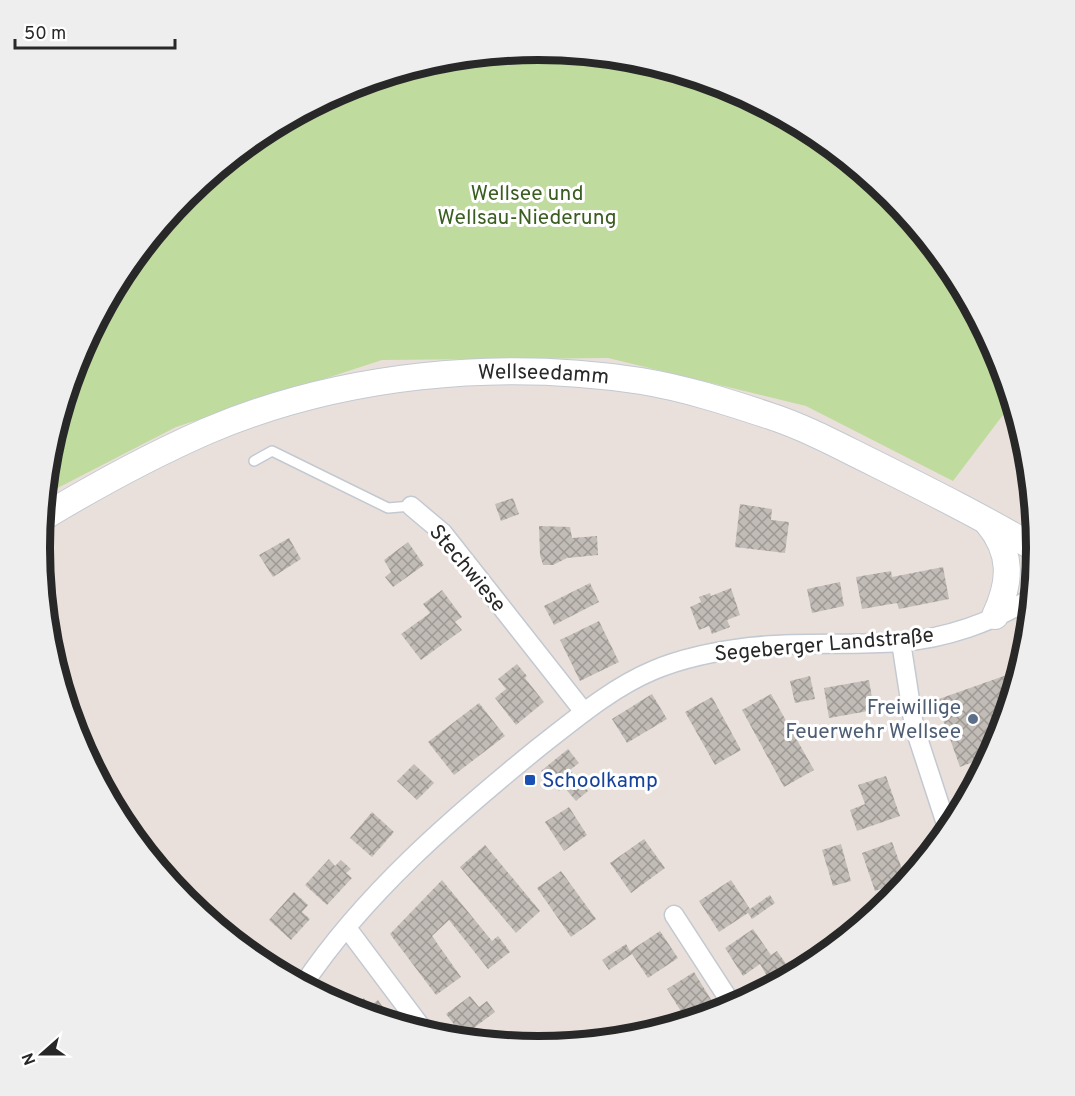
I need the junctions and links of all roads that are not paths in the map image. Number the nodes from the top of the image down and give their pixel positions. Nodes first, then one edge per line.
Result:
1 (254, 461) dead end
2 (411, 506) joint
3 (51, 513) edge
4 (983, 518) junction
5 (1026, 543) edge
6 (1022, 603) edge
7 (995, 616) junction
8 (901, 642) junction
9 (584, 712) junction
10 (944, 818) edge
11 (674, 915) dead end
12 (347, 928) junction
13 (308, 979) edge
14 (727, 997) edge
15 (416, 1020) edge

1 - 2 lane, Stechwiese
2 - 9 street, Stechwiese
3 - 4 main road, Wellseedamm
4 - 5 main road, Wellseedamm
4 - 7 main road
6 - 7 street, Segeberger Landstraße
7 - 8 street, Segeberger Landstraße
8 - 9 street, Segeberger Landstraße
8 - 10 street
9 - 12 street, Segeberger Landstraße
11 - 14 street
12 - 13 street, Segeberger Landstraße
12 - 15 street

